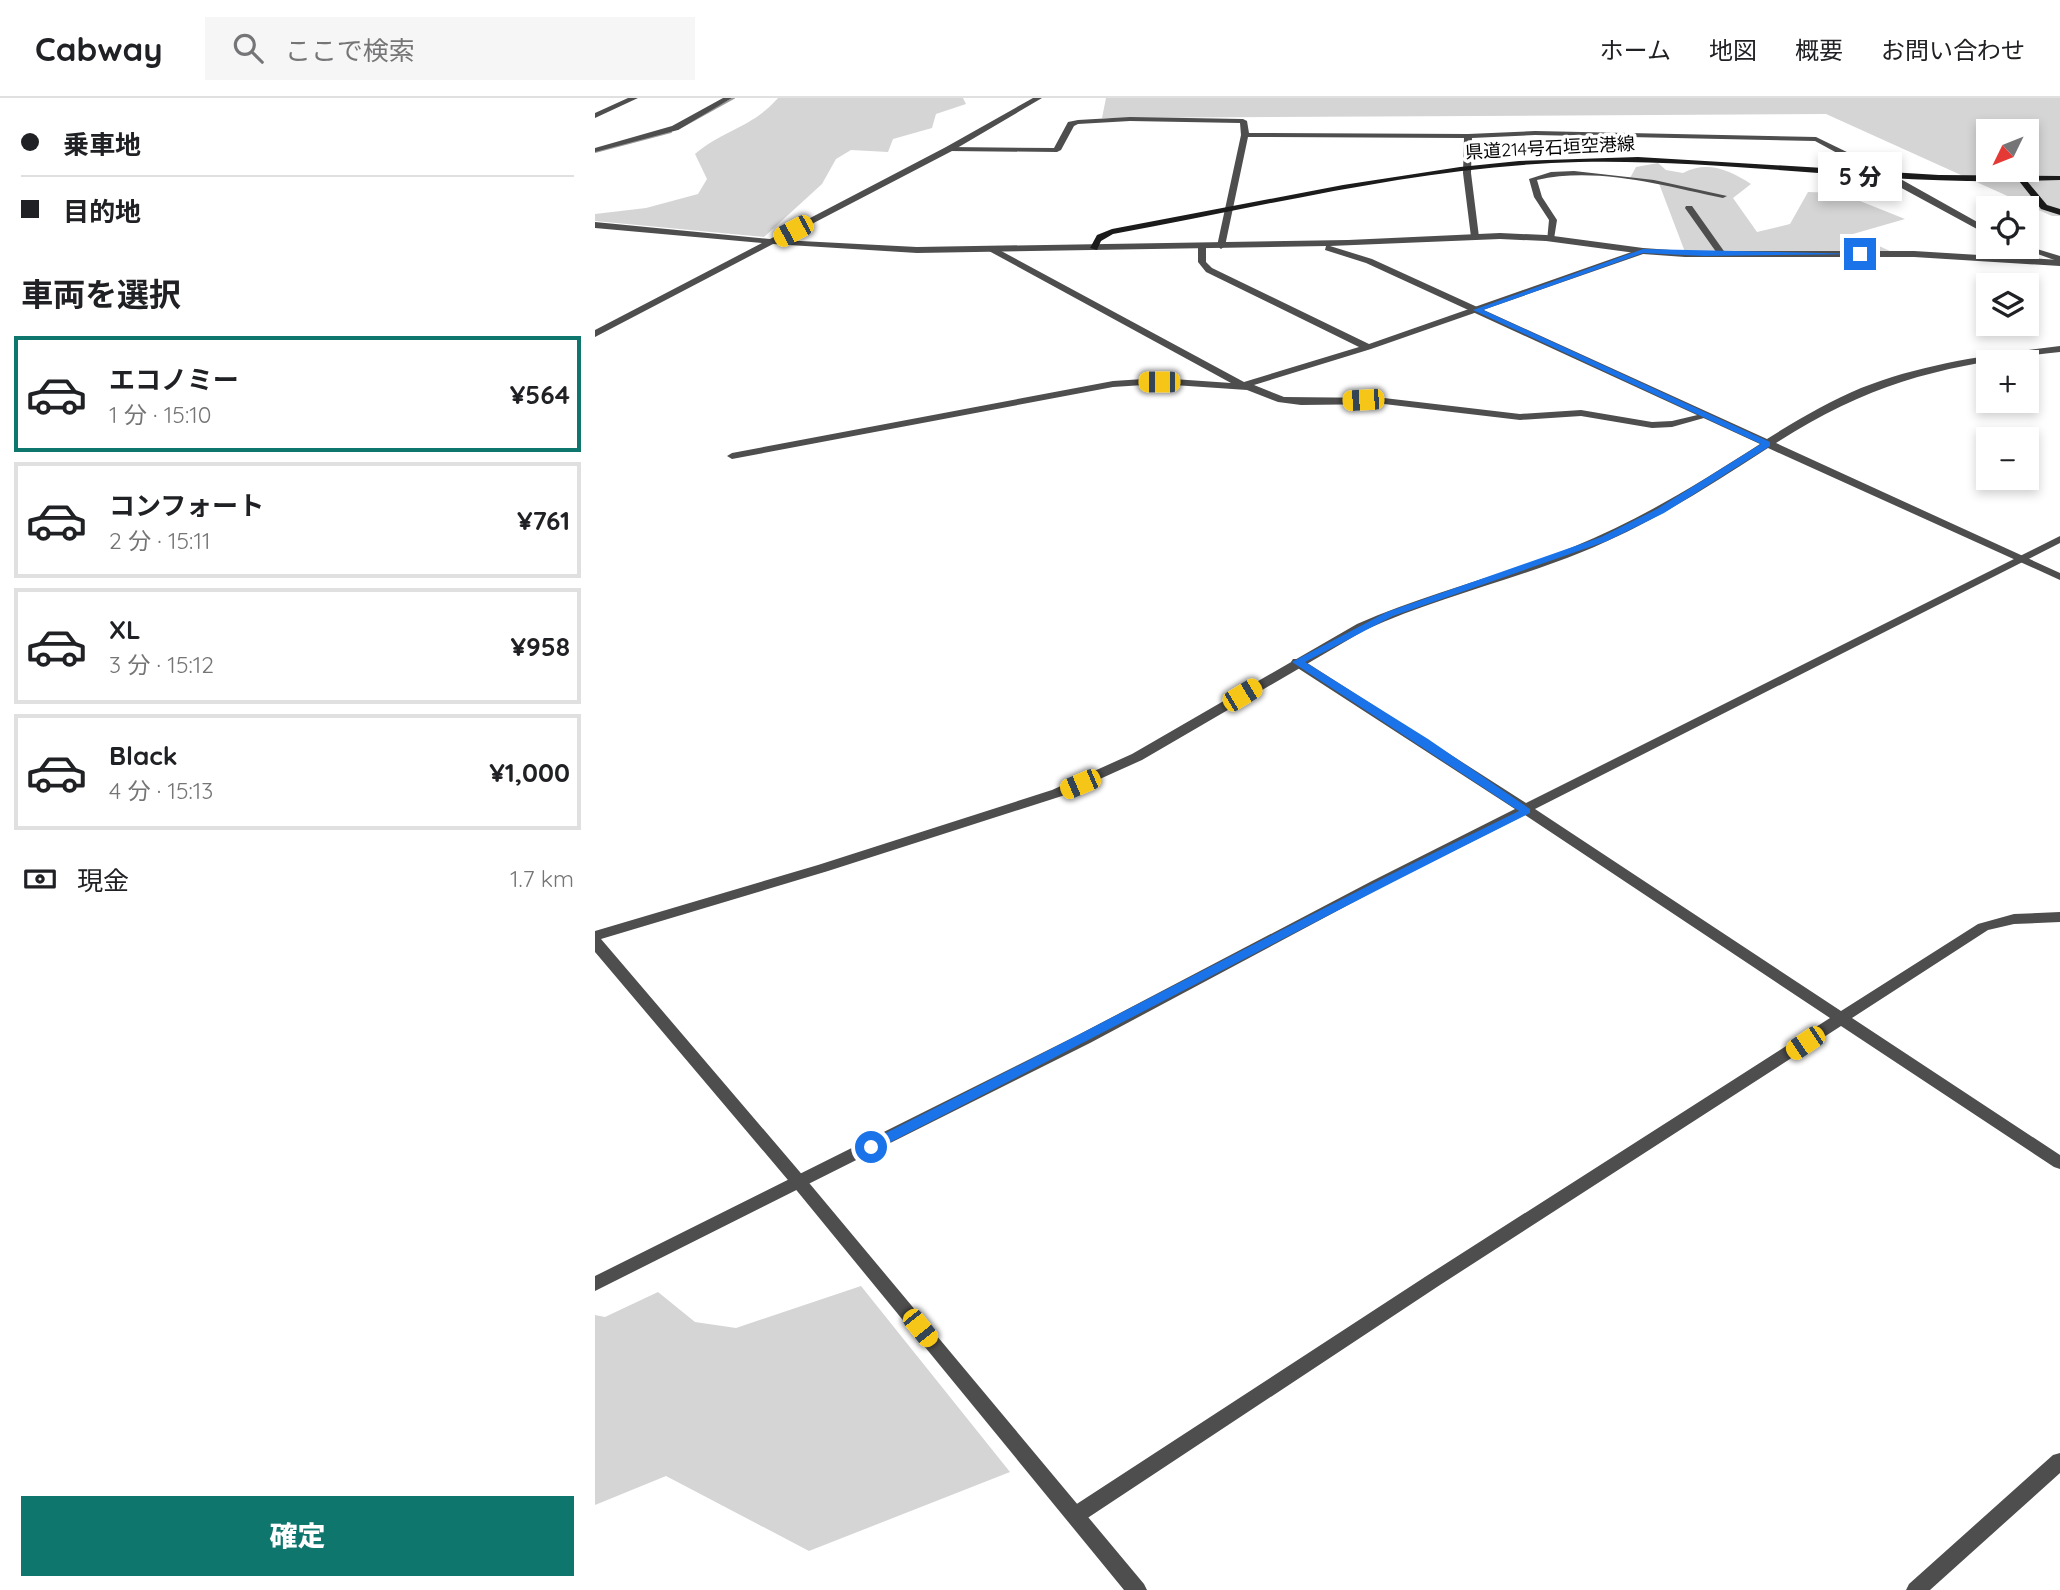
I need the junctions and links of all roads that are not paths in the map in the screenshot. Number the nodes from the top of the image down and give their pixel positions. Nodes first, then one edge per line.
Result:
1 (634, 98) edge
2 (728, 98) edge
3 (1038, 98) edge
4 (595, 116) edge
5 (1245, 135) junction
6 (1468, 136) junction
7 (949, 149) junction
8 (595, 150) edge
9 (1467, 168) junction
10 (1885, 174) junction
11 (1976, 178) edge
12 (2060, 178) edge
13 (2039, 179) edge
14 (2024, 182) edge
15 (1723, 197) dead end
16 (1689, 208) dead end
17 (1230, 210) junction
18 (2060, 212) edge
19 (595, 225) edge
20 (1976, 225) edge
21 (1475, 237) junction
22 (1551, 239) junction
23 (773, 242) junction
24 (1291, 244) junction
25 (1202, 246) junction
26 (1221, 246) junction
27 (1094, 248) junction
28 (992, 249) junction
29 (1643, 251) junction
30 (2039, 253) edge
31 (1722, 254) junction
32 (2060, 261) edge
33 (1476, 310) junction
34 (595, 334) edge
35 (1368, 347) junction
36 (2060, 349) edge
37 (1245, 386) junction
38 (1706, 415) junction
39 (1767, 444) junction
40 (732, 456) dead end
41 (2060, 539) edge
42 (2019, 559) junction
43 (2060, 577) edge
44 (1297, 662) junction
45 (1527, 811) junction
46 (2060, 918) edge
47 (595, 936) edge
48 (595, 942) edge
49 (1839, 1019) junction
50 (2060, 1163) edge
51 (799, 1182) junction
52 (595, 1284) edge
53 (2060, 1461) edge
54 (1076, 1515) junction
55 (1137, 1590) edge
56 (1916, 1590) edge

1 - 4 street
2 - 8 street
3 - 7 street
5 - 6 street
5 - 7 street
5 - 17 street
6 - 9 street
6 - 10 street
7 - 23 street
9 - 10 main road, 県道214号石垣空港線
9 - 17 main road, 県道214号石垣空港線
9 - 21 street
10 - 11 main road, 県道214号石垣空港線
10 - 20 street
12 - 13 main road, 県道214号石垣空港線
14 - 18 main road
15 - 22 street
16 - 31 street
17 - 26 street
17 - 27 main road, 県道214号石垣空港線
19 - 23 street
21 - 22 street
21 - 24 street
22 - 29 street
23 - 28 street
23 - 34 street
24 - 26 street
24 - 33 street
25 - 26 street
25 - 27 street
25 - 35 street
27 - 28 street
28 - 37 street
29 - 31 street
29 - 33 street
30 - 32 street
31 - 32 street
33 - 35 street
33 - 38 street
35 - 37 street
36 - 39 street
37 - 38 street
37 - 40 street
38 - 39 street
39 - 42 street
39 - 44 street
41 - 42 street
42 - 43 street
42 - 45 street
44 - 45 street
44 - 47 street
45 - 49 street
45 - 51 street
46 - 49 street
48 - 51 street
49 - 50 street
49 - 54 street
51 - 52 street
51 - 54 street
53 - 56 street
54 - 55 street

